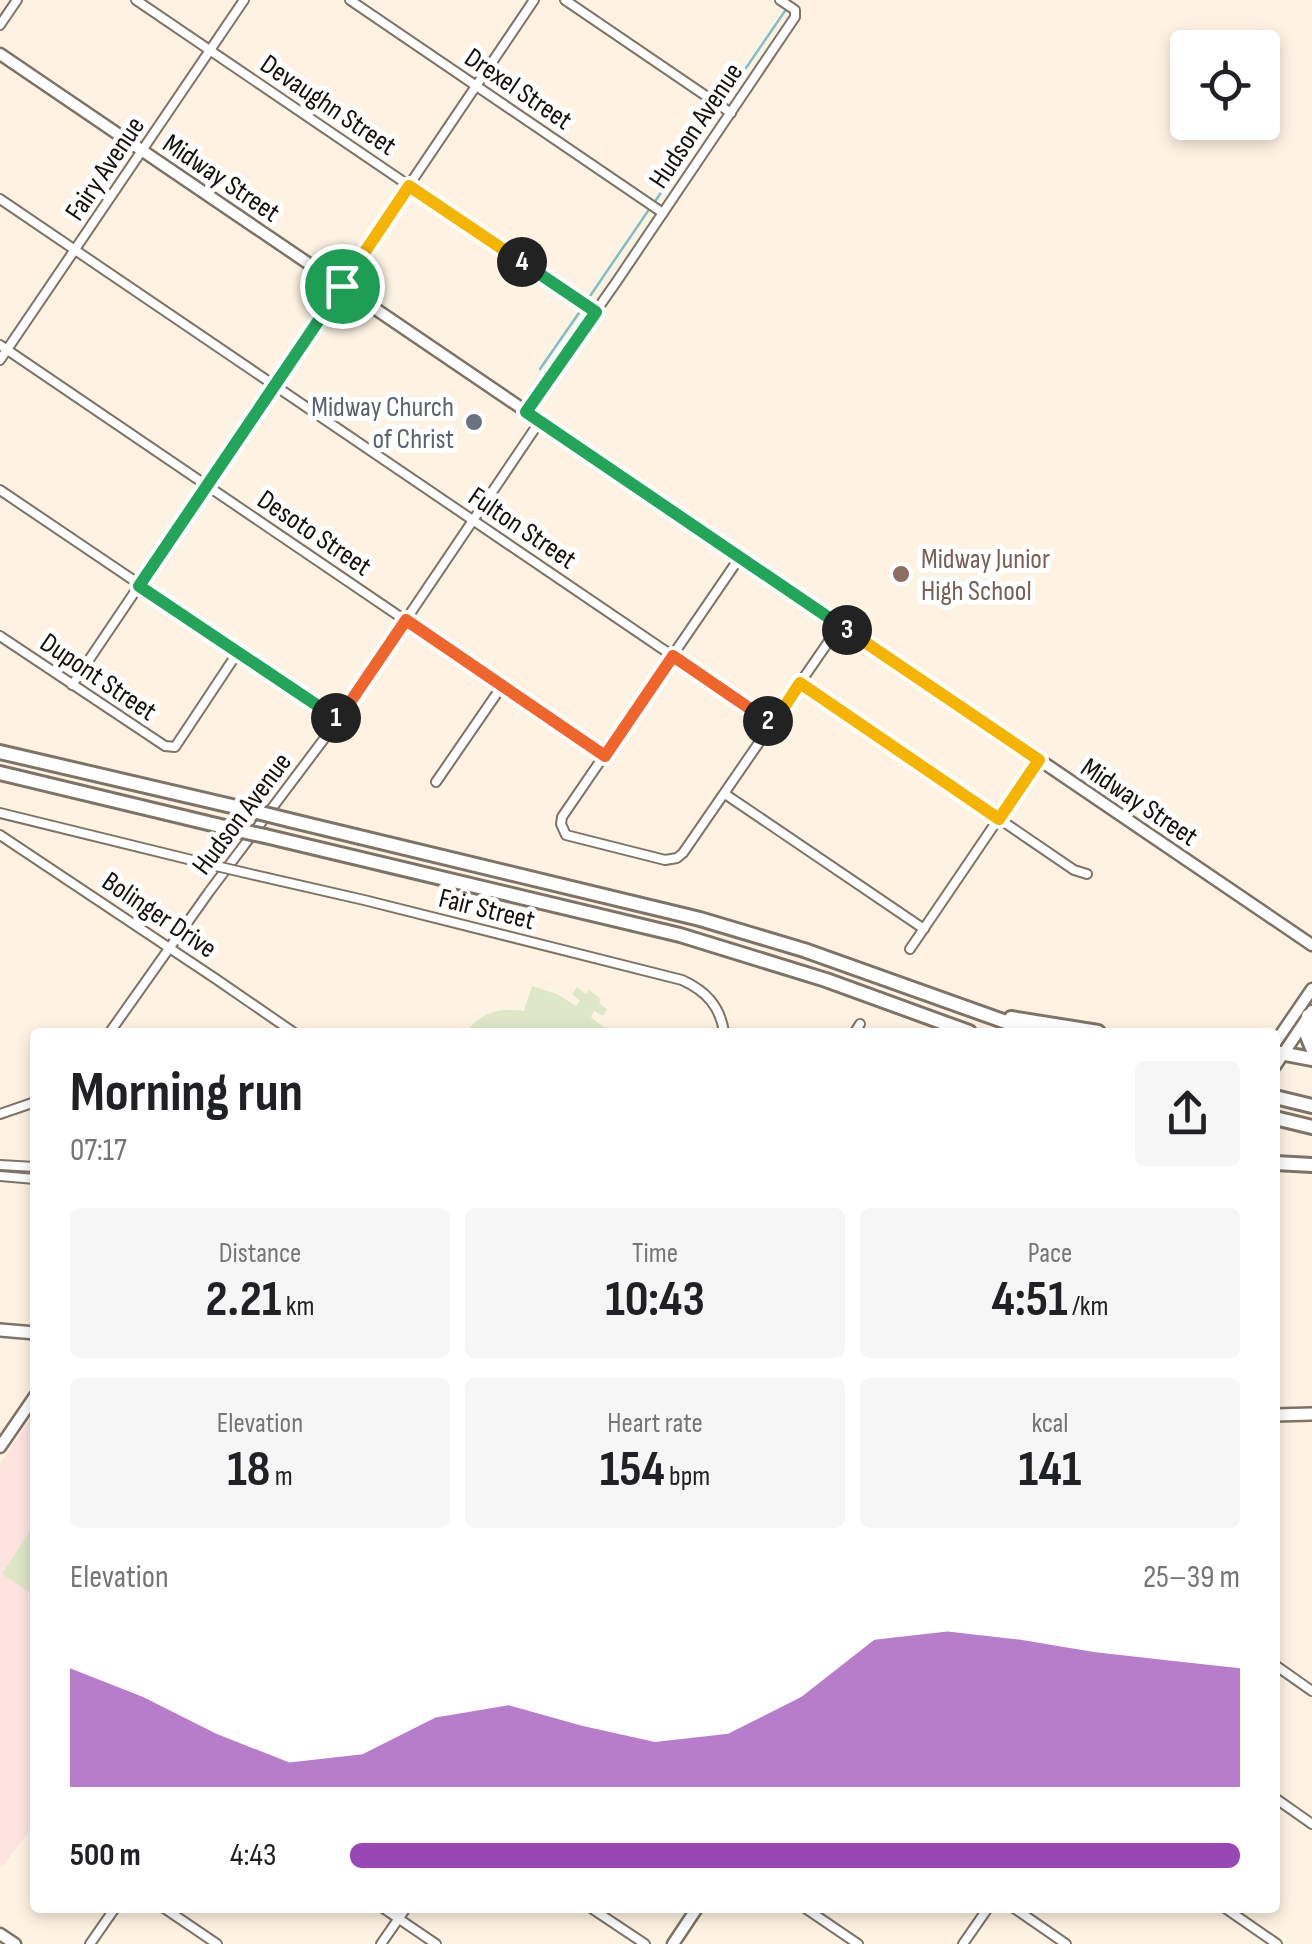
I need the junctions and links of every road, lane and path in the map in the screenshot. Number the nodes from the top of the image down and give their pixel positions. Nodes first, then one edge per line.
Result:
1 (16, 0) edge
2 (136, 0) edge
3 (244, 0) edge
4 (350, 0) edge
5 (534, 0) edge
6 (565, 0) edge
7 (780, 0) edge
8 (0, 25) edge
9 (210, 50) junction
10 (0, 54) edge
11 (476, 86) junction
12 (730, 113) junction
13 (142, 151) junction
14 (409, 186) junction
15 (0, 199) edge
16 (663, 214) junction
17 (76, 250) junction
18 (342, 286) junction
19 (596, 312) junction
20 (4, 347) edge
21 (0, 360) edge
22 (274, 386) junction
23 (526, 412) junction
24 (540, 421) junction
25 (207, 486) junction
26 (0, 490) edge
27 (474, 520) junction
28 (740, 557) junction
29 (139, 586) junction
30 (406, 620) junction
31 (840, 624) junction
32 (0, 636) edge
33 (238, 652) junction
34 (673, 656) junction
35 (800, 683) junction
36 (72, 685) junction
37 (502, 686) junction
38 (338, 720) junction
39 (773, 724) junction
40 (0, 752) edge
41 (605, 756) junction
42 (1039, 760) junction
43 (0, 773) edge
44 (436, 782) dead end
45 (725, 794) junction
46 (0, 813) edge
47 (999, 819) junction
48 (0, 834) edge
49 (212, 864) joint
50 (1087, 874) dead end
51 (924, 929) junction
52 (1312, 945) edge
53 (170, 948) junction
54 (910, 949) dead end
55 (1312, 989) edge
56 (975, 1012) junction
57 (1310, 1014) edge
58 (113, 1028) edge
59 (286, 1028) edge
60 (723, 1028) edge
61 (958, 1028) edge
62 (1022, 1028) edge
63 (1073, 1028) edge
64 (1280, 1045) edge
65 (1280, 1047) edge
66 (1312, 1048) edge
67 (1280, 1050) edge
68 (1312, 1059) edge
69 (1280, 1098) edge
70 (30, 1104) edge
71 (1312, 1106) edge
72 (0, 1114) edge
73 (1280, 1119) edge
74 (1312, 1127) edge
75 (1280, 1163) edge
76 (0, 1164) edge
77 (1312, 1165) edge
78 (30, 1167) edge
79 (0, 1176) edge
80 (30, 1179) edge
81 (0, 1330) edge
82 (30, 1333) edge
83 (30, 1403) edge
84 (1312, 1414) edge
85 (1280, 1415) edge
86 (0, 1447) edge
87 (1280, 1669) edge
88 (1312, 1691) edge
89 (1280, 1802) edge
90 (1312, 1824) edge
91 (111, 1913) edge
92 (172, 1913) edge
93 (391, 1913) edge
94 (402, 1913) edge
95 (598, 1913) edge
96 (695, 1913) edge
97 (812, 1913) edge
98 (985, 1913) edge
99 (1021, 1913) edge
100 (1232, 1913) edge
101 (399, 1918) junction
102 (0, 1934) edge
103 (15, 1944) edge
104 (90, 1944) edge
105 (218, 1944) edge
106 (381, 1944) edge
107 (436, 1944) edge
108 (645, 1944) edge
109 (673, 1944) edge
110 (858, 1944) edge
111 (963, 1944) edge
112 (1066, 1944) edge
113 (1278, 1944) edge

1 - 8 street
2 - 9 street, Devaughn Street
3 - 9 street, Fairy Avenue
4 - 11 street, Drexel Street
5 - 11 street
6 - 12 street
7 - 12 street, Hudson Avenue
9 - 13 street, Fairy Avenue
9 - 14 street, Devaughn Street
10 - 13 street, Midway Street
11 - 14 street
11 - 16 street, Drexel Street
12 - 16 street, Hudson Avenue
13 - 17 street, Fairy Avenue
13 - 18 street, Midway Street
14 - 18 street
14 - 19 street, Devaughn Street
15 - 17 street, Fulton Street
16 - 19 street, Hudson Avenue
17 - 20 street, Fairy Avenue
17 - 22 street, Fulton Street
18 - 22 street
18 - 23 street, Midway Street
19 - 23 street, Hudson Avenue
20 - 21 street, Fairy Avenue
20 - 25 street, Desoto Street
22 - 25 street
22 - 27 street, Fulton Street
23 - 24 street, Midway Street
24 - 27 street, Hudson Avenue
24 - 28 street, Midway Street
25 - 29 street
25 - 30 street, Desoto Street
26 - 29 street
27 - 30 street, Hudson Avenue
27 - 34 street, Fulton Street
28 - 31 street, Midway Street
28 - 34 street
29 - 33 street
29 - 36 street
30 - 37 street, Desoto Street
30 - 38 street, Hudson Avenue
31 - 35 street
31 - 42 street, Midway Street
32 - 36 street, Dupont Street
33 - 36 street, Dupont Street
33 - 38 street
34 - 39 street, Fulton Street
34 - 41 street
35 - 39 street
35 - 47 street
37 - 41 street, Desoto Street
37 - 44 street
38 - 53 street, Hudson Avenue
39 - 45 street
40 - 56 highway, bridge
41 - 45 street
42 - 47 street
42 - 52 street, Midway Street
43 - 61 highway, bridge
45 - 51 street
46 - 49 street, Bolinger Drive
47 - 50 street
47 - 51 street
48 - 53 street, Bolinger Drive
49 - 60 street, Fair Street, bridge
51 - 54 street
53 - 58 street, Hudson Avenue
53 - 59 street, Bolinger Drive
55 - 64 street
56 - 62 highway
56 - 63 highway
57 - 65 street
57 - 66 highway
67 - 68 highway
69 - 71 highway
70 - 72 street
73 - 74 highway
75 - 77 highway
76 - 78 street
79 - 80 street
81 - 82 main road
83 - 86 street
84 - 85 main road
87 - 88 street
89 - 90 street
91 - 104 street
92 - 105 street
93 - 101 street
94 - 101 street
95 - 108 street
96 - 109 street
97 - 110 street
98 - 111 street
99 - 112 street
100 - 113 street
101 - 106 street
101 - 107 street
102 - 103 street

